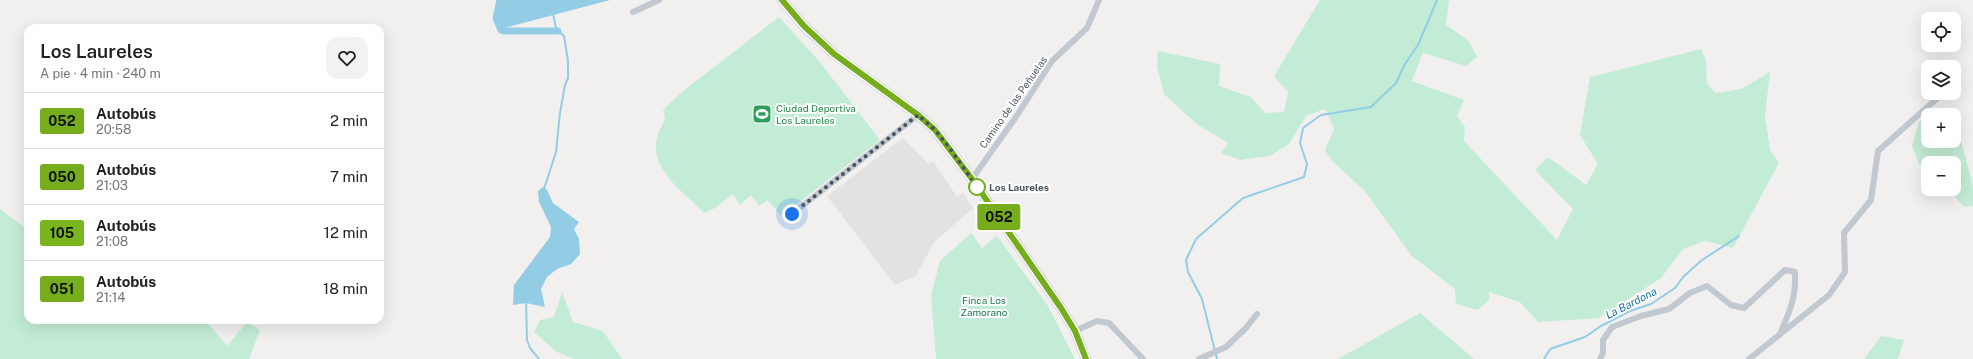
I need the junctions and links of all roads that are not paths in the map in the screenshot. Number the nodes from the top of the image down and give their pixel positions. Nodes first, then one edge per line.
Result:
1 (659, 0) edge
2 (782, 0) edge
3 (1099, 0) edge
4 (633, 12) dead end
5 (1935, 100) edge
6 (918, 115) junction
7 (972, 179) junction
8 (792, 214) dead end
9 (1257, 314) dead end
10 (1075, 331) junction
11 (1779, 336) junction
12 (1086, 359) edge
13 (1143, 359) edge
14 (1199, 359) edge
15 (1600, 359) edge
16 (1749, 359) edge

1 - 4 street
2 - 6 main road
3 - 7 street, Camino de las Peñuelas
5 - 11 street
6 - 7 main road
6 - 8 street
7 - 10 main road
9 - 14 street
10 - 12 main road
10 - 13 street
11 - 15 street
11 - 16 street

